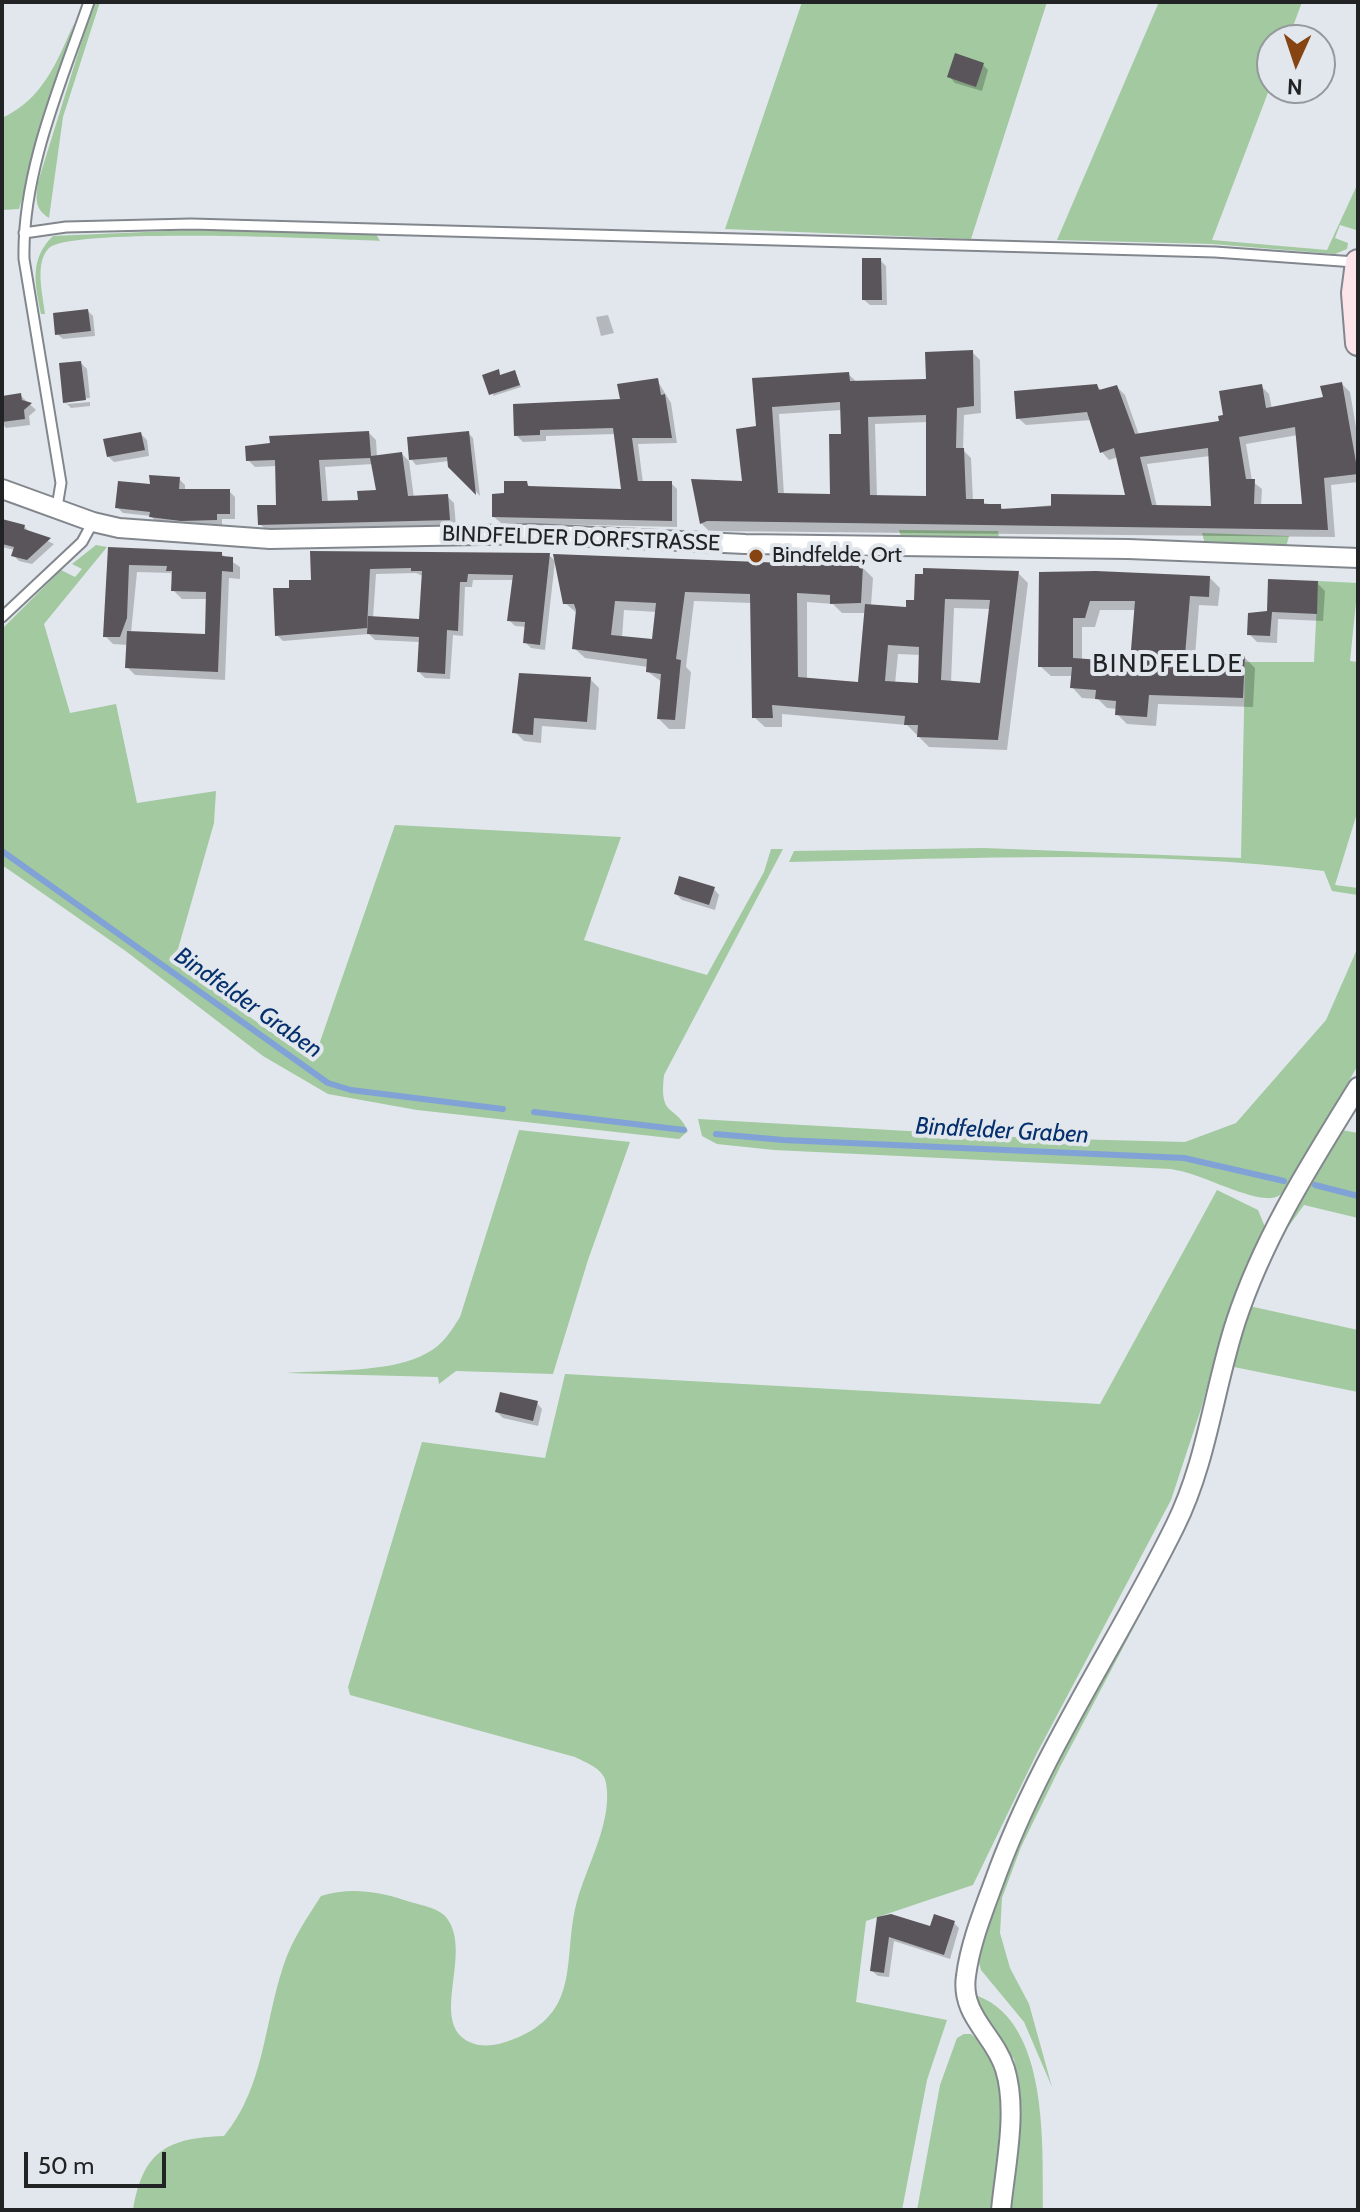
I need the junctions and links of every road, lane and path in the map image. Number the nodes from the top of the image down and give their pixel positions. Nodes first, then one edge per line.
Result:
1 (89, 2) edge
2 (24, 233) junction
3 (1357, 265) edge
4 (1358, 343) edge
5 (2, 489) edge
6 (57, 507) junction
7 (93, 522) junction
8 (1358, 558) edge
9 (2, 617) edge
10 (1358, 1087) edge
11 (1001, 2210) edge

1 - 2 lane
2 - 3 lane
2 - 6 lane
3 - 4 street
5 - 6 street, BINDFELDER DORFSTRASSE
6 - 7 street, BINDFELDER DORFSTRASSE
7 - 8 street, BINDFELDER DORFSTRASSE
7 - 9 lane
10 - 11 street

